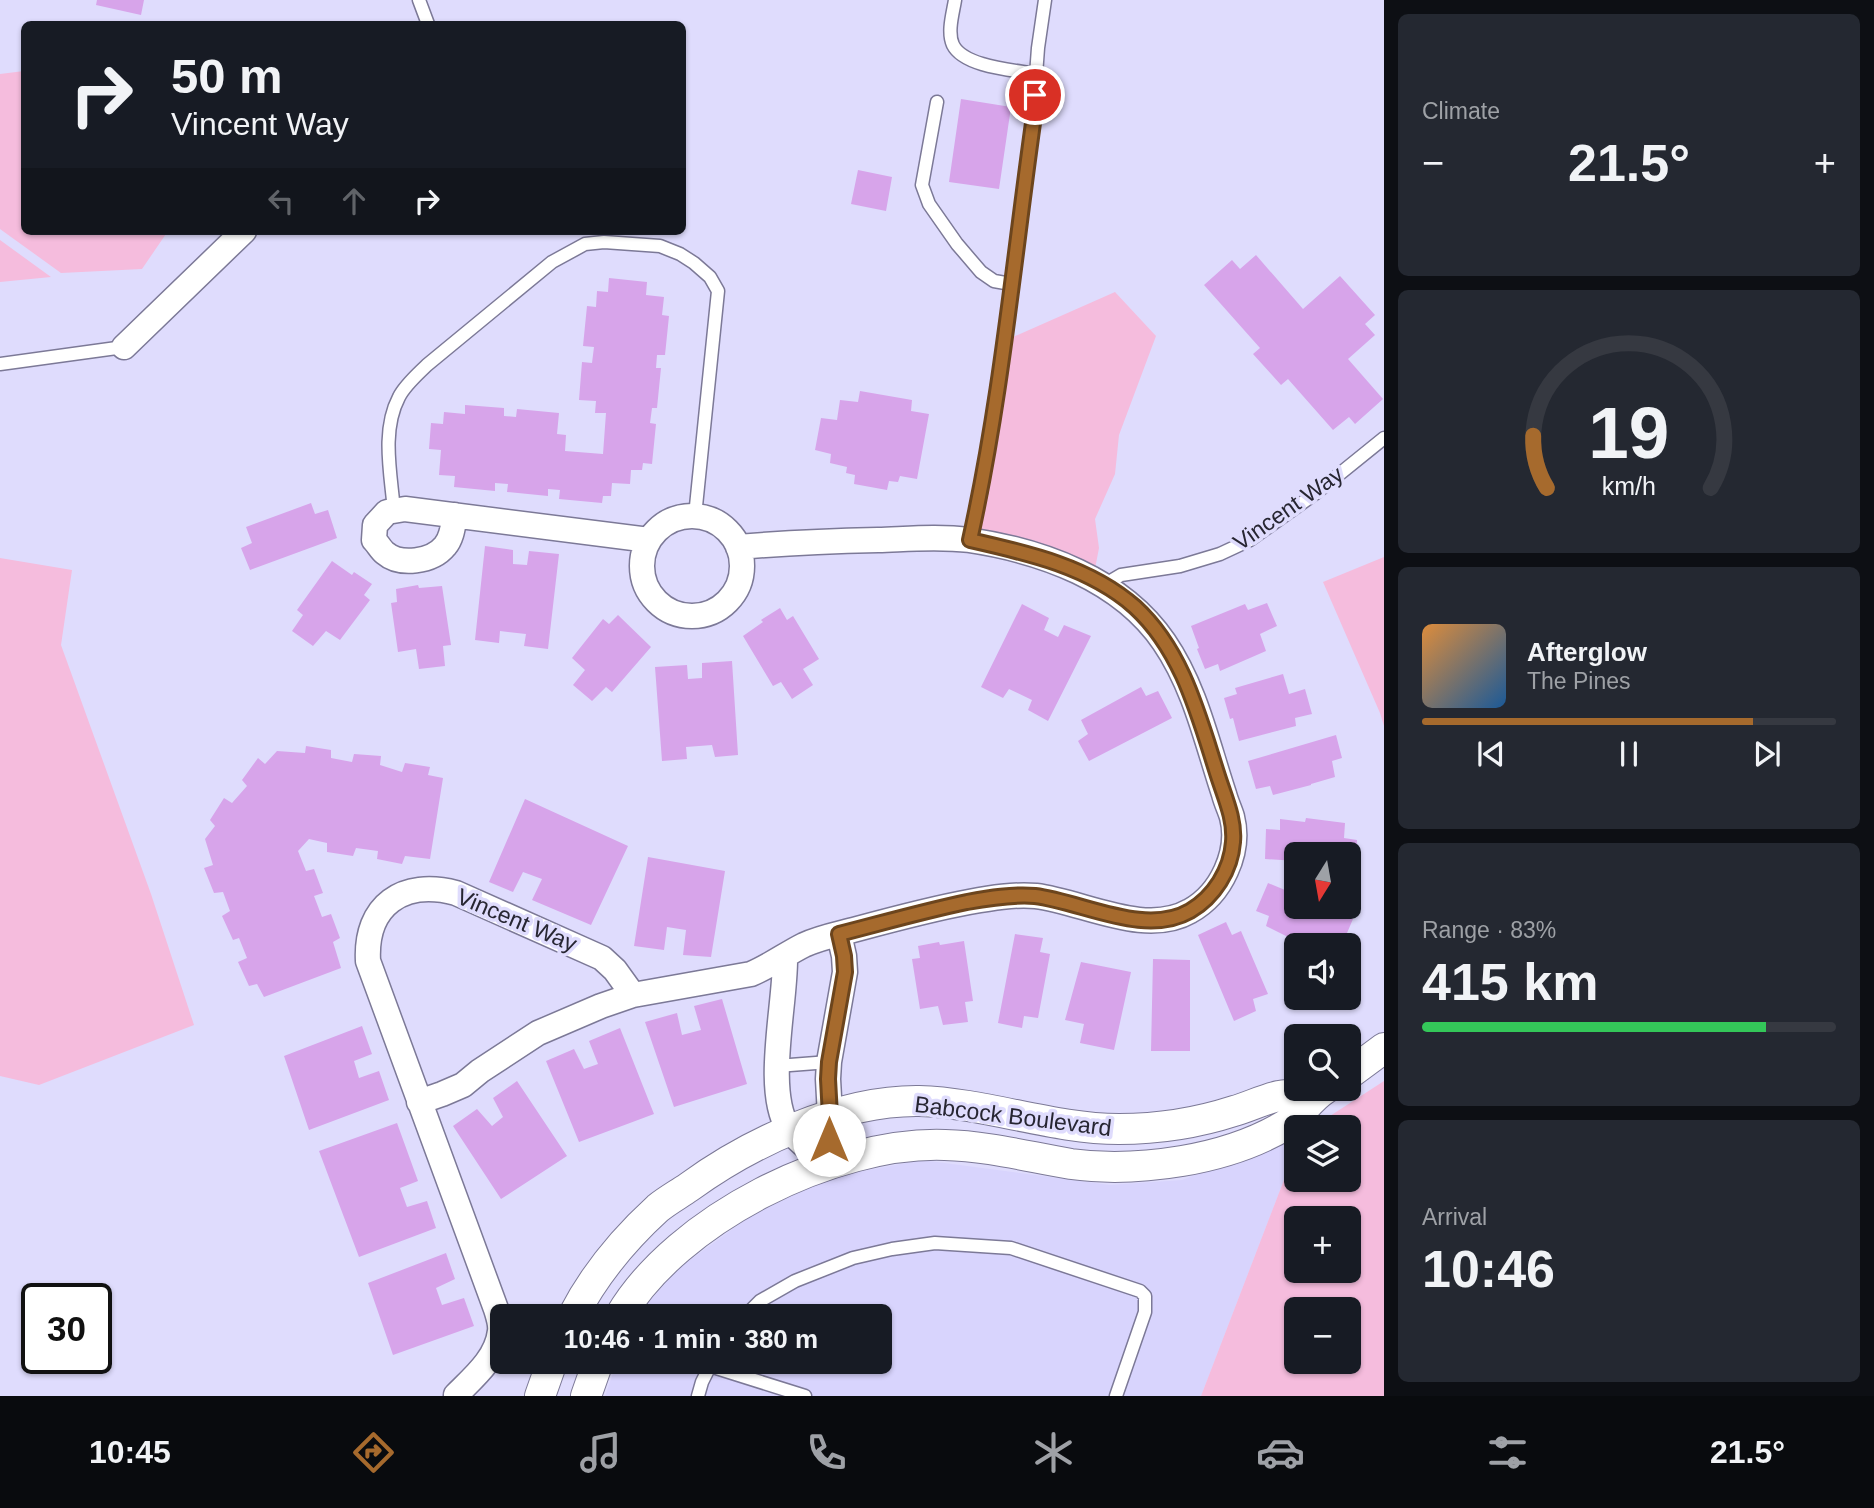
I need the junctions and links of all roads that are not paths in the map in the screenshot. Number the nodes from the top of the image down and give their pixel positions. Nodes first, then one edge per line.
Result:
1 (419, 0) edge
2 (955, 0) edge
3 (1045, 0) edge
4 (427, 21) edge
5 (1036, 74) junction
6 (937, 103) dead end
7 (240, 235) edge
8 (1011, 284) junction
9 (124, 347) joint
10 (0, 364) edge
11 (1384, 438) edge
12 (394, 510) junction
13 (455, 515) junction
14 (695, 516) junction
15 (649, 540) junction
16 (970, 540) junction
17 (738, 547) junction
18 (1104, 585) junction
19 (839, 934) junction
20 (785, 957) junction
21 (633, 995) junction
22 (1384, 1048) edge
23 (829, 1062) junction
24 (1361, 1065) edge
25 (777, 1066) junction
26 (1284, 1095) edge
27 (1311, 1101) edge
28 (419, 1102) junction
29 (830, 1116) junction
30 (789, 1130) junction
31 (827, 1165) junction
32 (580, 1304) edge
33 (628, 1304) edge
34 (758, 1304) edge
35 (548, 1374) edge
36 (594, 1374) edge
37 (707, 1374) edge
38 (740, 1374) edge
39 (456, 1395) edge
40 (540, 1396) edge
41 (586, 1396) edge
42 (698, 1396) edge
43 (804, 1396) edge
44 (1116, 1396) edge

1 - 4 lane
2 - 5 lane
3 - 5 lane
5 - 8 lane
6 - 8 lane
7 - 9 street
8 - 16 lane
9 - 10 lane
11 - 18 lane, Vincent Way
12 - 13 street
12 - 13 street
12 - 14 lane
13 - 15 street
14 - 15 street
14 - 17 street
15 - 17 street
16 - 17 street
16 - 18 street
18 - 19 street
19 - 20 street
19 - 23 street
20 - 21 street
20 - 25 street
21 - 28 street
21 - 28 street, Vincent Way
22 - 24 street
23 - 25 lane
23 - 29 street
25 - 30 street
26 - 29 street, Babcock Boulevard
27 - 31 street, Babcock Boulevard
28 - 39 street, Vincent Way
29 - 30 street, Babcock Boulevard
29 - 31 street
30 - 31 street
30 - 32 street, Babcock Boulevard
31 - 33 street, Babcock Boulevard
34 - 44 lane
35 - 40 street
36 - 41 street
37 - 42 lane
38 - 43 lane

